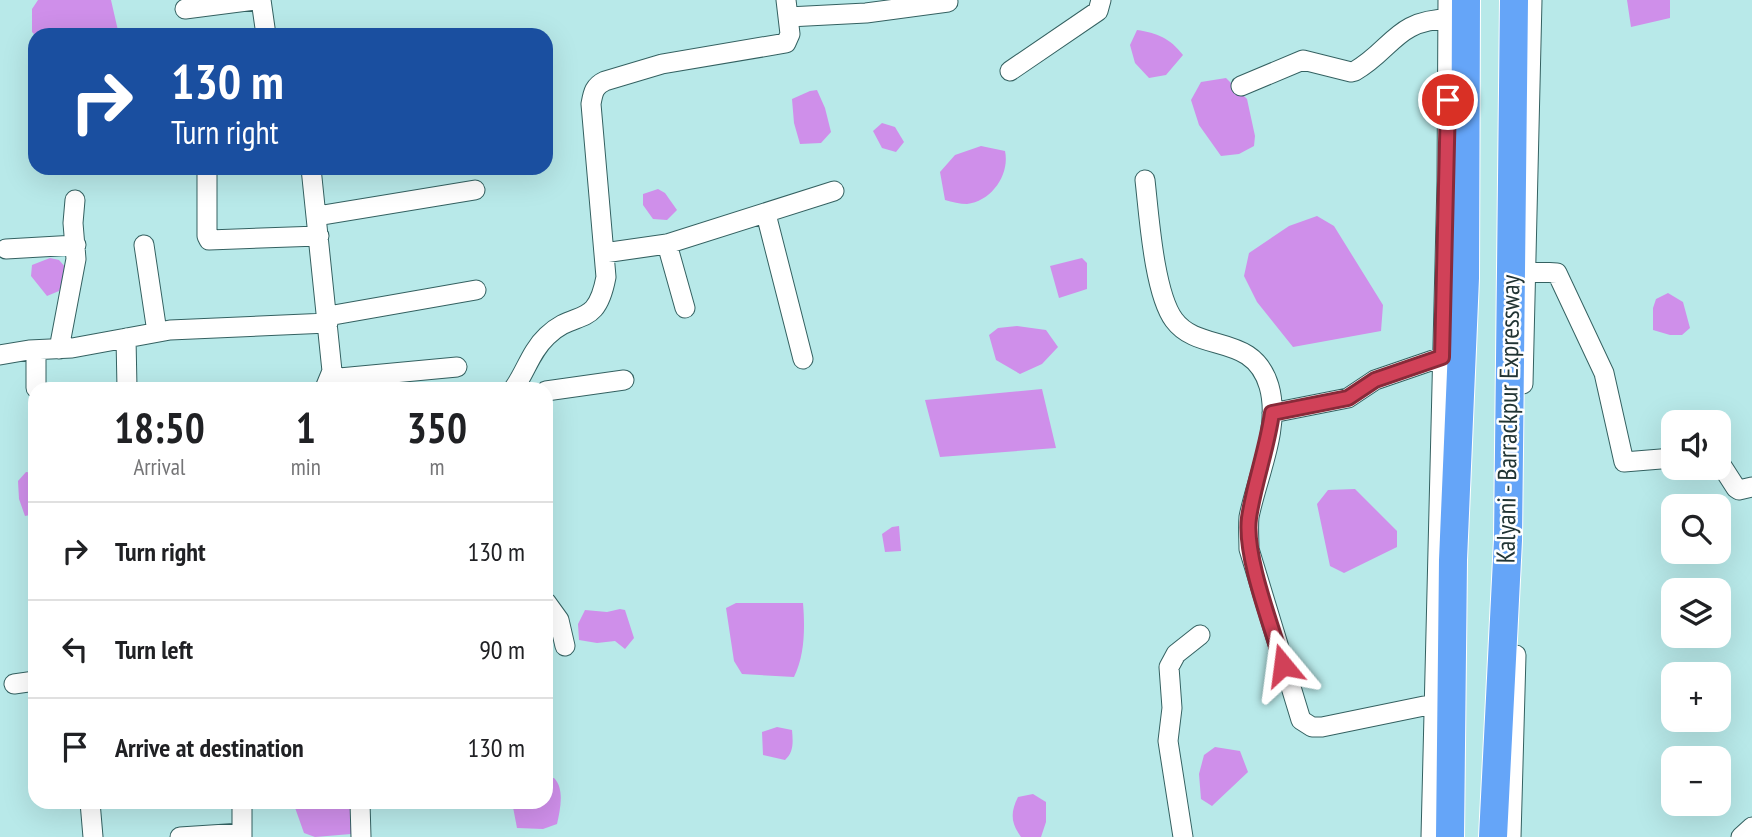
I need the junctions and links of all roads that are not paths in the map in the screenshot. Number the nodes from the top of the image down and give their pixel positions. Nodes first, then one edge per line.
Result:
1 (255, 0) edge
2 (261, 0) edge
3 (1101, 0) edge
4 (1514, 0) edge
5 (1532, 0) edge
6 (947, 2) dead end
7 (1455, 6) edge
8 (185, 9) dead end
9 (787, 9) edge
10 (265, 28) edge
11 (1010, 71) dead end
12 (1241, 86) dead end
13 (207, 175) edge
14 (312, 175) edge
15 (1145, 180) dead end
16 (475, 190) dead end
17 (834, 191) dead end
18 (75, 200) dead end
19 (766, 214) junction
20 (317, 216) junction
21 (319, 236) junction
22 (667, 244) junction
23 (76, 245) junction
24 (144, 245) dead end
25 (6, 249) dead end
26 (604, 253) junction
27 (1527, 271) junction
28 (476, 290) dead end
29 (685, 308) dead end
30 (328, 320) junction
31 (157, 332) junction
32 (126, 338) junction
33 (59, 349) junction
34 (36, 350) junction
35 (0, 355) edge
36 (1442, 357) junction
37 (803, 359) dead end
38 (457, 367) dead end
39 (624, 380) dead end
40 (36, 382) edge
41 (127, 382) edge
42 (328, 382) edge
43 (342, 382) edge
44 (517, 382) edge
45 (553, 390) edge
46 (1272, 413) junction
47 (1661, 459) edge
48 (1731, 480) edge
49 (1752, 487) edge
50 (553, 612) edge
51 (1200, 635) dead end
52 (565, 646) dead end
53 (28, 682) edge
54 (15, 684) dead end
55 (1435, 706) junction
56 (91, 809) edge
57 (242, 809) edge
58 (360, 809) edge
59 (1752, 827) edge
60 (242, 835) edge
61 (93, 837) edge
62 (180, 837) edge
63 (361, 837) edge
64 (1183, 837) edge
65 (1431, 837) edge
66 (1450, 837) edge
67 (1493, 837) edge
68 (1511, 837) edge
69 (1741, 837) edge

1 - 8 street
2 - 10 street
3 - 11 street
4 - 67 highway, Kalyani - Barrackpur Expressway
5 - 27 street
6 - 9 street
7 - 12 street
7 - 36 street
7 - 66 highway, Kalyani - Barrackpur Expressway
9 - 26 street
13 - 21 street
14 - 20 street
15 - 46 street
16 - 20 street
17 - 19 street
18 - 23 street
19 - 22 street
19 - 37 street
20 - 21 street
21 - 30 street
22 - 26 street
22 - 29 street
23 - 25 street
23 - 33 street
24 - 31 street
26 - 44 street
27 - 47 street
27 - 68 street
28 - 30 street
30 - 31 street
30 - 42 street
31 - 32 street
32 - 33 street
32 - 41 street
33 - 34 street
34 - 35 street
34 - 40 street
36 - 46 street
36 - 55 street
38 - 43 street
39 - 45 street
46 - 55 street
48 - 49 street
50 - 52 street
51 - 64 street
53 - 54 street
55 - 65 street
56 - 61 street
57 - 60 street
58 - 63 street
59 - 69 street
60 - 62 street

